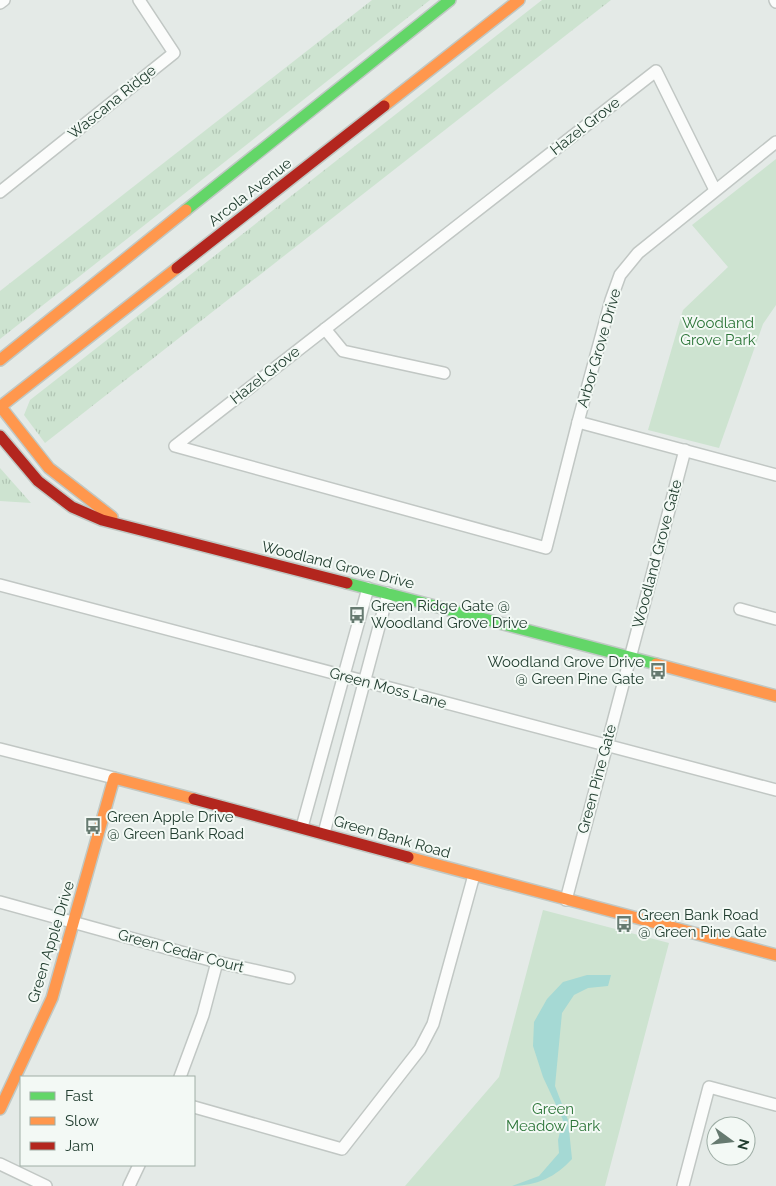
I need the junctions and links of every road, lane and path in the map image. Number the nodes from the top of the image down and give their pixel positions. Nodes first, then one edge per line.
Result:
1 (4, 0) edge
2 (139, 0) edge
3 (450, 0) edge
4 (519, 0) edge
5 (0, 3) edge
6 (776, 142) edge
7 (716, 190) junction
8 (0, 192) edge
9 (325, 328) junction
10 (0, 360) edge
11 (444, 373) dead end
12 (0, 407) edge
13 (578, 422) junction
14 (0, 436) edge
15 (685, 450) junction
16 (776, 474) edge
17 (124, 526) junction
18 (0, 585) edge
19 (368, 588) junction
20 (388, 593) junction
21 (740, 609) dead end
22 (776, 618) edge
23 (630, 658) junction
24 (342, 676) junction
25 (364, 682) junction
26 (776, 696) edge
27 (606, 744) junction
28 (0, 749) edge
29 (114, 778) junction
30 (776, 790) edge
31 (302, 827) junction
32 (324, 833) junction
33 (474, 875) junction
34 (566, 900) junction
35 (0, 902) edge
36 (74, 922) junction
37 (776, 955) edge
38 (217, 962) junction
39 (289, 978) dead end
40 (180, 1076) edge
41 (776, 1105) edge
42 (195, 1107) edge
43 (0, 1108) edge
44 (0, 1164) edge
45 (139, 1166) edge
46 (46, 1186) edge
47 (129, 1186) edge
48 (683, 1186) edge

1 - 5 street
2 - 8 street, Wascana Ridge
3 - 10 street, Arcola Avenue
4 - 12 street, Arcola Avenue
6 - 7 street, Arbor Grove Drive
7 - 9 street, Hazel Grove
7 - 13 street, Arbor Grove Drive
9 - 11 street
9 - 13 street, Hazel Grove
12 - 17 street, Woodland Grove Drive
13 - 15 street, Arbor Grove Drive
14 - 17 street, Woodland Grove Drive
15 - 16 street, Arbor Grove Drive
15 - 23 street, Woodland Grove Gate
17 - 19 street, Woodland Grove Drive
18 - 24 street, Green Moss Lane
19 - 20 street, Woodland Grove Drive
19 - 24 street
20 - 23 street, Woodland Grove Drive
20 - 25 street
21 - 22 street
23 - 26 street, Woodland Grove Drive
23 - 27 street, Green Pine Gate
24 - 25 street, Green Moss Lane
24 - 31 street
25 - 27 street, Green Moss Lane
25 - 32 street
27 - 30 street, Green Moss Lane
27 - 34 street, Green Pine Gate
28 - 29 street, Green Bank Road
29 - 31 street, Green Bank Road
29 - 36 street, Green Apple Drive
31 - 32 street, Green Bank Road
32 - 33 street, Green Bank Road
33 - 34 street, Green Bank Road
33 - 42 street
34 - 37 street, Green Bank Road
35 - 36 street, Green Cedar Court
36 - 38 street, Green Cedar Court
36 - 43 street, Green Apple Drive
38 - 39 street, Green Cedar Court
38 - 40 street
41 - 48 street
44 - 46 street
45 - 47 street

